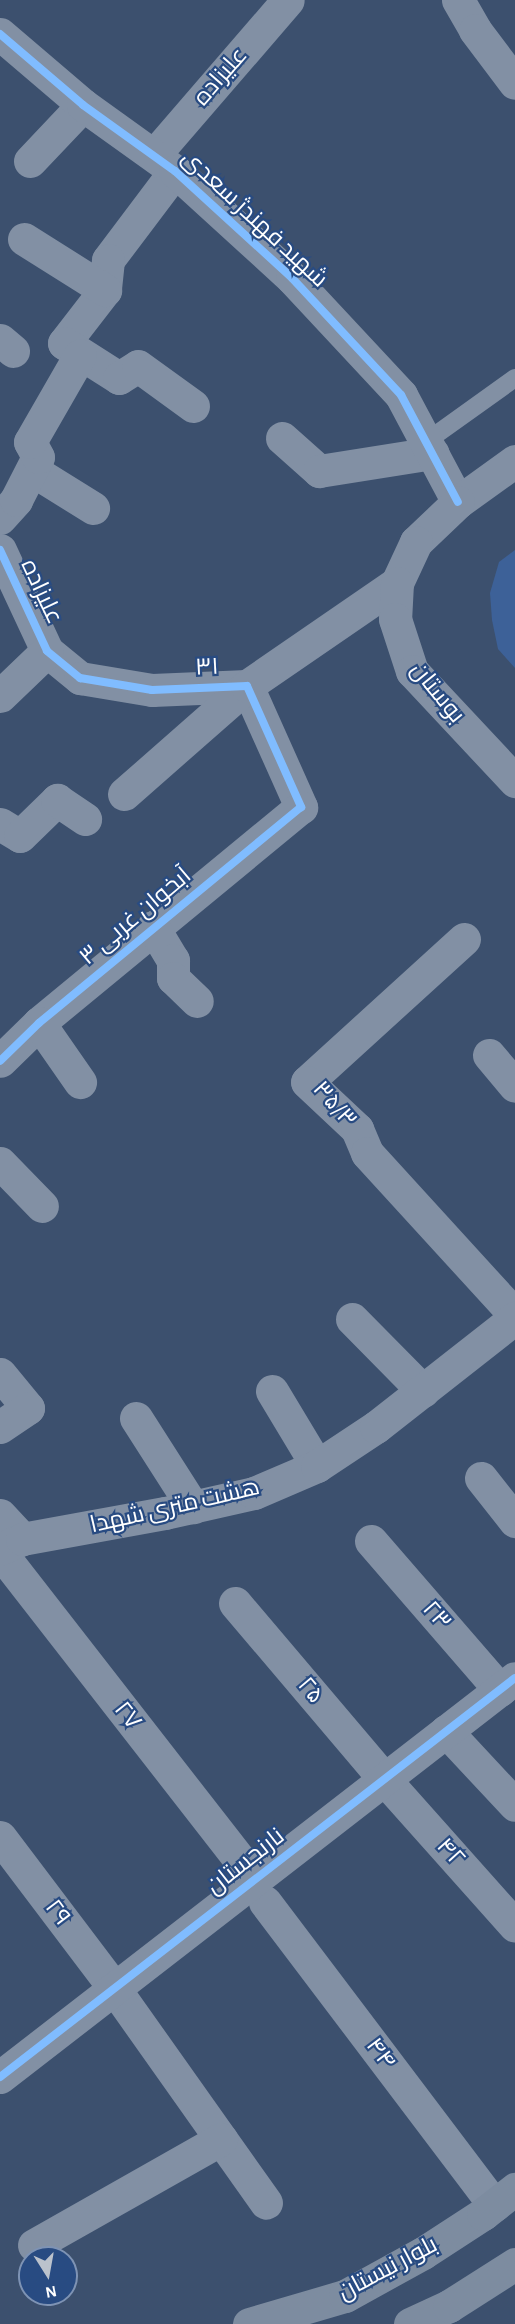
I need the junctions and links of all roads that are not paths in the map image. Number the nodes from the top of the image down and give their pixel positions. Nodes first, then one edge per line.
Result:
1 (288, 0) edge
2 (458, 0) edge
3 (0, 34) edge
4 (515, 82) edge
5 (83, 105) junction
6 (30, 161) dead end
7 (165, 162) junction
8 (24, 239) dead end
9 (105, 290) junction
10 (72, 349) junction
11 (515, 378) edge
12 (193, 406) dead end
13 (282, 438) dead end
14 (430, 447) junction
15 (515, 461) edge
16 (32, 470) junction
17 (458, 502) junction
18 (5, 503) edge
19 (93, 508) dead end
20 (0, 550) edge
21 (397, 583) junction
22 (47, 651) junction
23 (247, 686) junction
24 (0, 696) edge
25 (515, 781) edge
26 (124, 794) dead end
27 (301, 807) joint
28 (85, 819) dead end
29 (0, 824) edge
30 (153, 927) junction
31 (464, 939) dead end
32 (197, 1001) dead end
33 (39, 1023) junction
34 (489, 1055) dead end
35 (0, 1061) edge
36 (80, 1082) dead end
37 (515, 1086) edge
38 (0, 1163) edge
39 (42, 1206) dead end
40 (515, 1316) edge
41 (352, 1319) dead end
42 (0, 1374) edge
43 (272, 1391) dead end
44 (423, 1391) junction
45 (136, 1418) dead end
46 (0, 1427) edge
47 (317, 1466) junction
48 (481, 1478) dead end
49 (193, 1507) junction
50 (0, 1515) edge
51 (515, 1521) edge
52 (371, 1541) dead end
53 (7, 1547) edge
54 (235, 1603) dead end
55 (508, 1684) edge
56 (446, 1731) junction
57 (385, 1780) junction
58 (515, 1805) edge
59 (0, 1837) edge
60 (260, 1891) junction
61 (515, 1926) edge
62 (114, 1988) junction
63 (1, 2074) edge
64 (221, 2139) junction
65 (505, 2197) edge
66 (266, 2203) dead end
67 (33, 2245) dead end
68 (515, 2265) edge
69 (259, 2322) edge
70 (410, 2324) edge

1 - 7 street, علیزاده
2 - 4 street
3 - 5 street, شهید فهندژ سعدی
5 - 6 street
5 - 7 street, شهید فهندژ سعدی
7 - 9 street, علیزاده
7 - 14 street, شهید فهندژ سعدی
8 - 9 street
9 - 10 street
10 - 12 street
10 - 16 street
11 - 14 lane
13 - 14 street
14 - 17 street, شهید فهندژ سعدی
15 - 17 street, بوستان
16 - 18 street
16 - 19 street
17 - 21 street, بوستان
20 - 22 street, علیزاده
21 - 23 street
21 - 25 street, بوستان
22 - 23 street, ۳۱
22 - 24 street, علیزاده
23 - 26 street
23 - 27 street, ۳۱
27 - 30 street, آبخوان غربی ۳
28 - 29 street
30 - 32 street
30 - 33 street, آبخوان غربی ۳
31 - 40 street, ۳۵/۳
33 - 35 street, آبخوان غربی ۳
33 - 36 street
34 - 37 street
38 - 39 street
40 - 44 street, هشت متری شهدا
41 - 44 street
42 - 46 street
43 - 47 street
44 - 47 street, هشت متری شهدا
45 - 49 street
47 - 49 street, هشت متری شهدا
48 - 51 street
49 - 53 street, هشت متری شهدا
50 - 53 street, ۲۷
52 - 55 street, ۲۳
53 - 60 street, ۲۷
54 - 57 street, ۲۵
55 - 56 street, نارنجستان
56 - 57 street, نارنجستان
56 - 58 street
57 - 60 street, نارنجستان
57 - 61 street, ۴۲
59 - 62 street, ۲۹
60 - 62 street, نارنجستان
60 - 65 street, ۴۴
62 - 63 street, نارنجستان
62 - 64 street, ۲۹
64 - 66 street, ۲۹
64 - 67 street
65 - 69 main road, بلوار نیستان
68 - 70 main road

